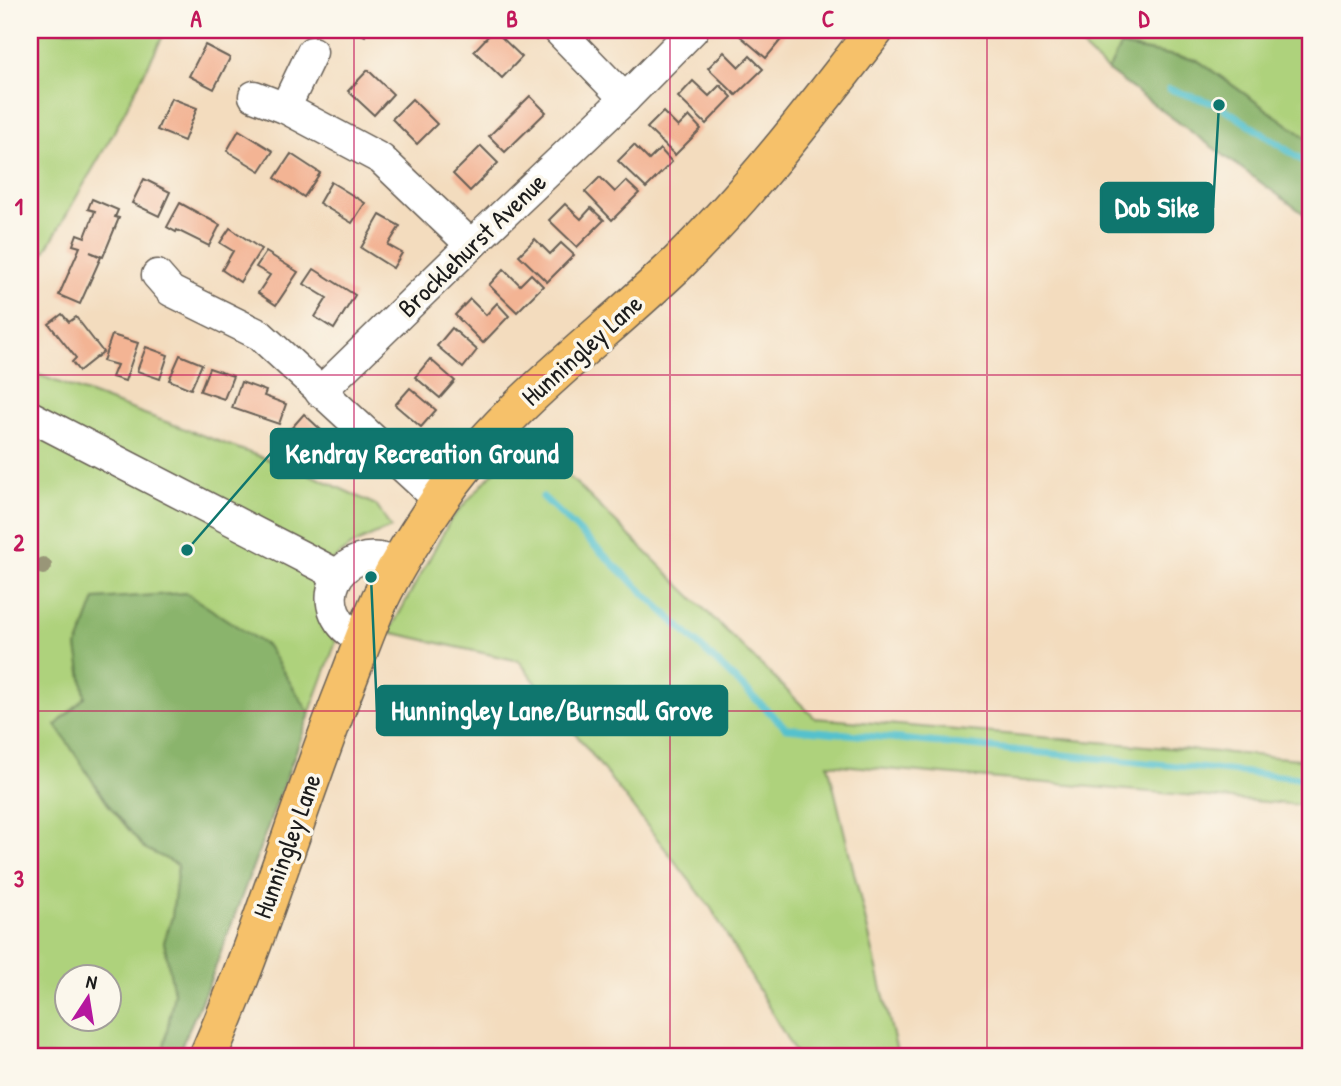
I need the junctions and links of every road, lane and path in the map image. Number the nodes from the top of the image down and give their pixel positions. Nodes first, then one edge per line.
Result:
1 (558, 30) edge
2 (875, 30) edge
3 (681, 34) edge
4 (312, 52) dead end
5 (254, 96) dead end
6 (625, 99) junction
7 (285, 108) junction
8 (471, 244) junction
9 (157, 275) dead end
10 (320, 392) junction
11 (30, 416) edge
12 (439, 500) junction
13 (398, 564) junction
14 (338, 575) junction
15 (364, 640) junction
16 (208, 1056) edge

1 - 6 street
2 - 12 main road, Hunningley Lane
3 - 6 street, Brocklehurst Avenue
4 - 7 street
5 - 7 street
6 - 8 street, Brocklehurst Avenue
7 - 8 street
8 - 10 street, Brocklehurst Avenue
9 - 10 street
10 - 12 street
11 - 14 street
12 - 13 main road, Hunningley Lane
13 - 14 street
13 - 15 main road, Hunningley Lane
14 - 15 street
15 - 16 main road, Hunningley Lane

